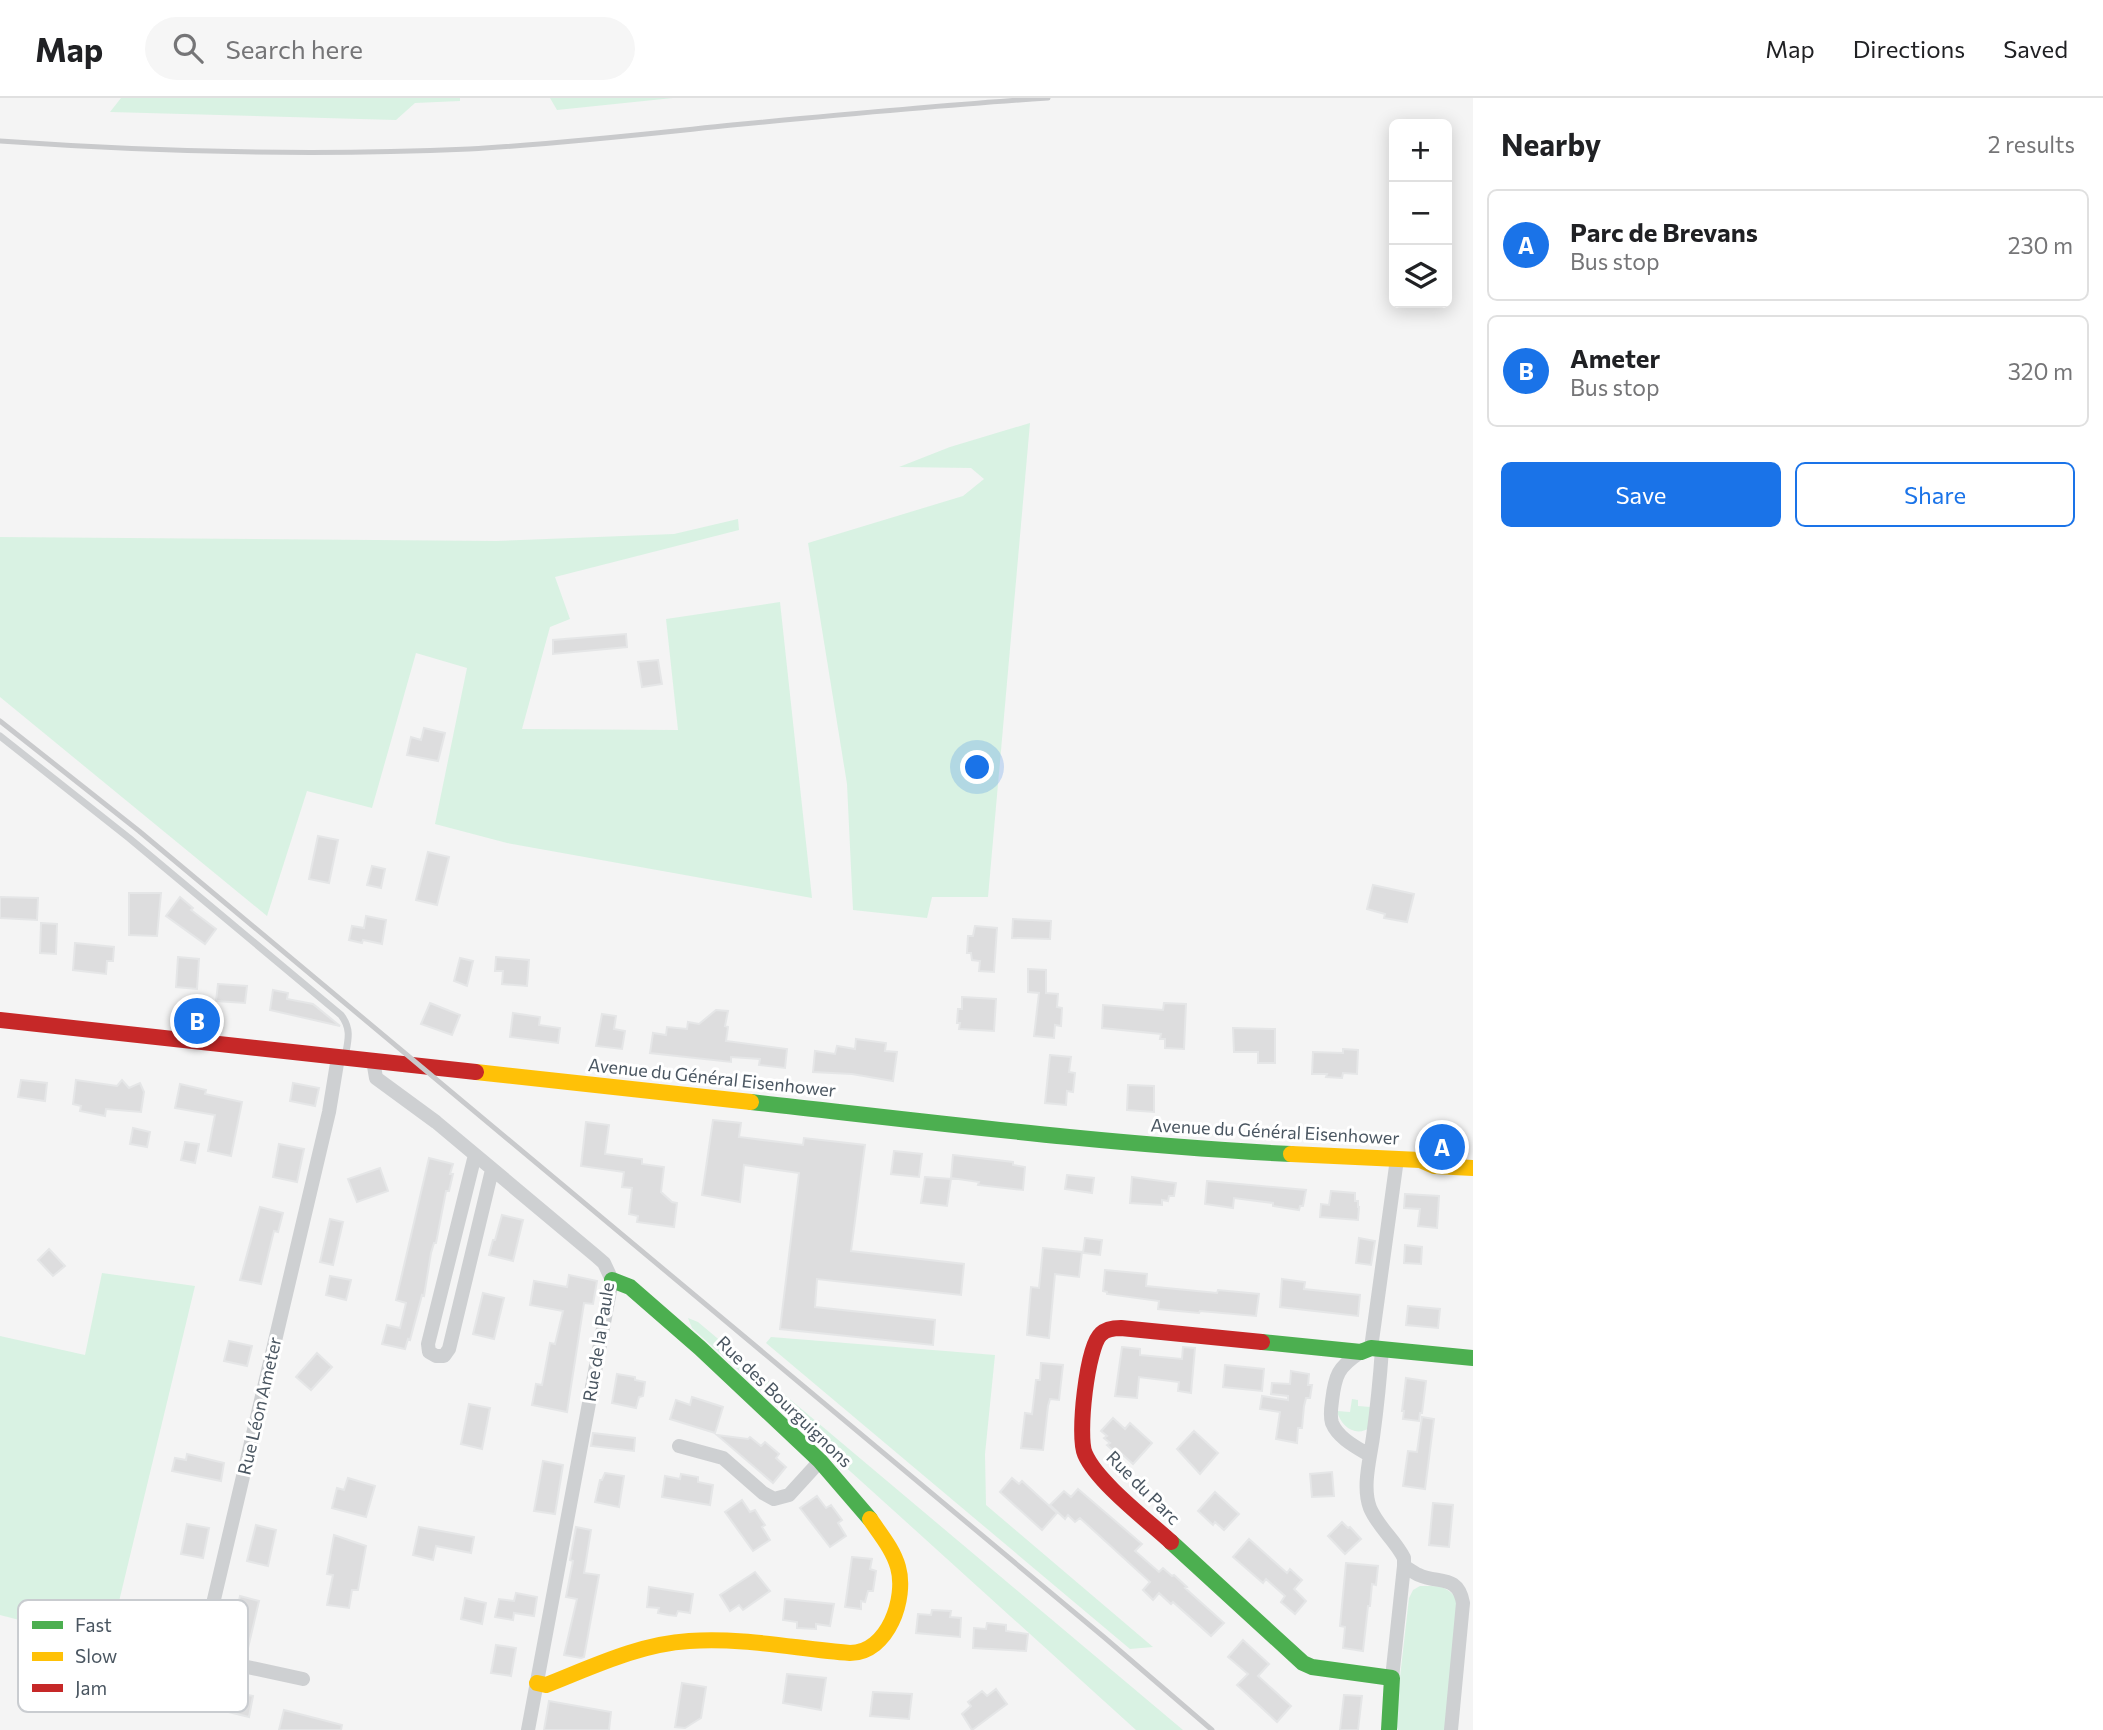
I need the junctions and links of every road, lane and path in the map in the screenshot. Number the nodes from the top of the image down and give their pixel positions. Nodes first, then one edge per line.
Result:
1 (0, 736) edge
2 (0, 1020) edge
3 (341, 1058) junction
4 (373, 1060) junction
5 (475, 1155) junction
6 (1473, 1158) edge
7 (1397, 1159) junction
8 (1420, 1160) junction
9 (1473, 1168) edge
10 (492, 1170) junction
11 (612, 1280) junction
12 (1371, 1350) junction
13 (1473, 1358) edge
14 (679, 1446) dead end
15 (1369, 1455) junction
16 (820, 1461) junction
17 (1404, 1566) junction
18 (214, 1600) edge
19 (248, 1667) edge
20 (1392, 1678) junction
21 (303, 1679) dead end
22 (537, 1683) junction
23 (528, 1730) edge
24 (1389, 1730) edge
25 (1451, 1730) edge

1 - 3 lane
2 - 3 street, Avenue du Général Eisenhower
3 - 4 street, Avenue du Général Eisenhower
3 - 18 street, Rue Léon Ameter
4 - 5 street, Rue de la Paule
4 - 7 street, Avenue du Général Eisenhower
5 - 10 street, Rue de la Paule
5 - 10 street
6 - 8 street, Avenue du Général Eisenhower
7 - 8 street, Avenue du Général Eisenhower
7 - 12 street
8 - 9 street, Avenue du Général Eisenhower
10 - 11 street, Rue de la Paule
11 - 16 street, Rue des Bourguignons
11 - 22 street, Rue de la Paule
12 - 13 street, Rue du Parc
12 - 15 street
12 - 15 street
12 - 20 street, Rue du Parc
14 - 16 street
15 - 17 street
16 - 22 street, Rue des Bourguignons
17 - 20 street
17 - 25 street
19 - 21 street, Rue Léon Ameter
20 - 24 street
22 - 23 street, Rue de la Paule

